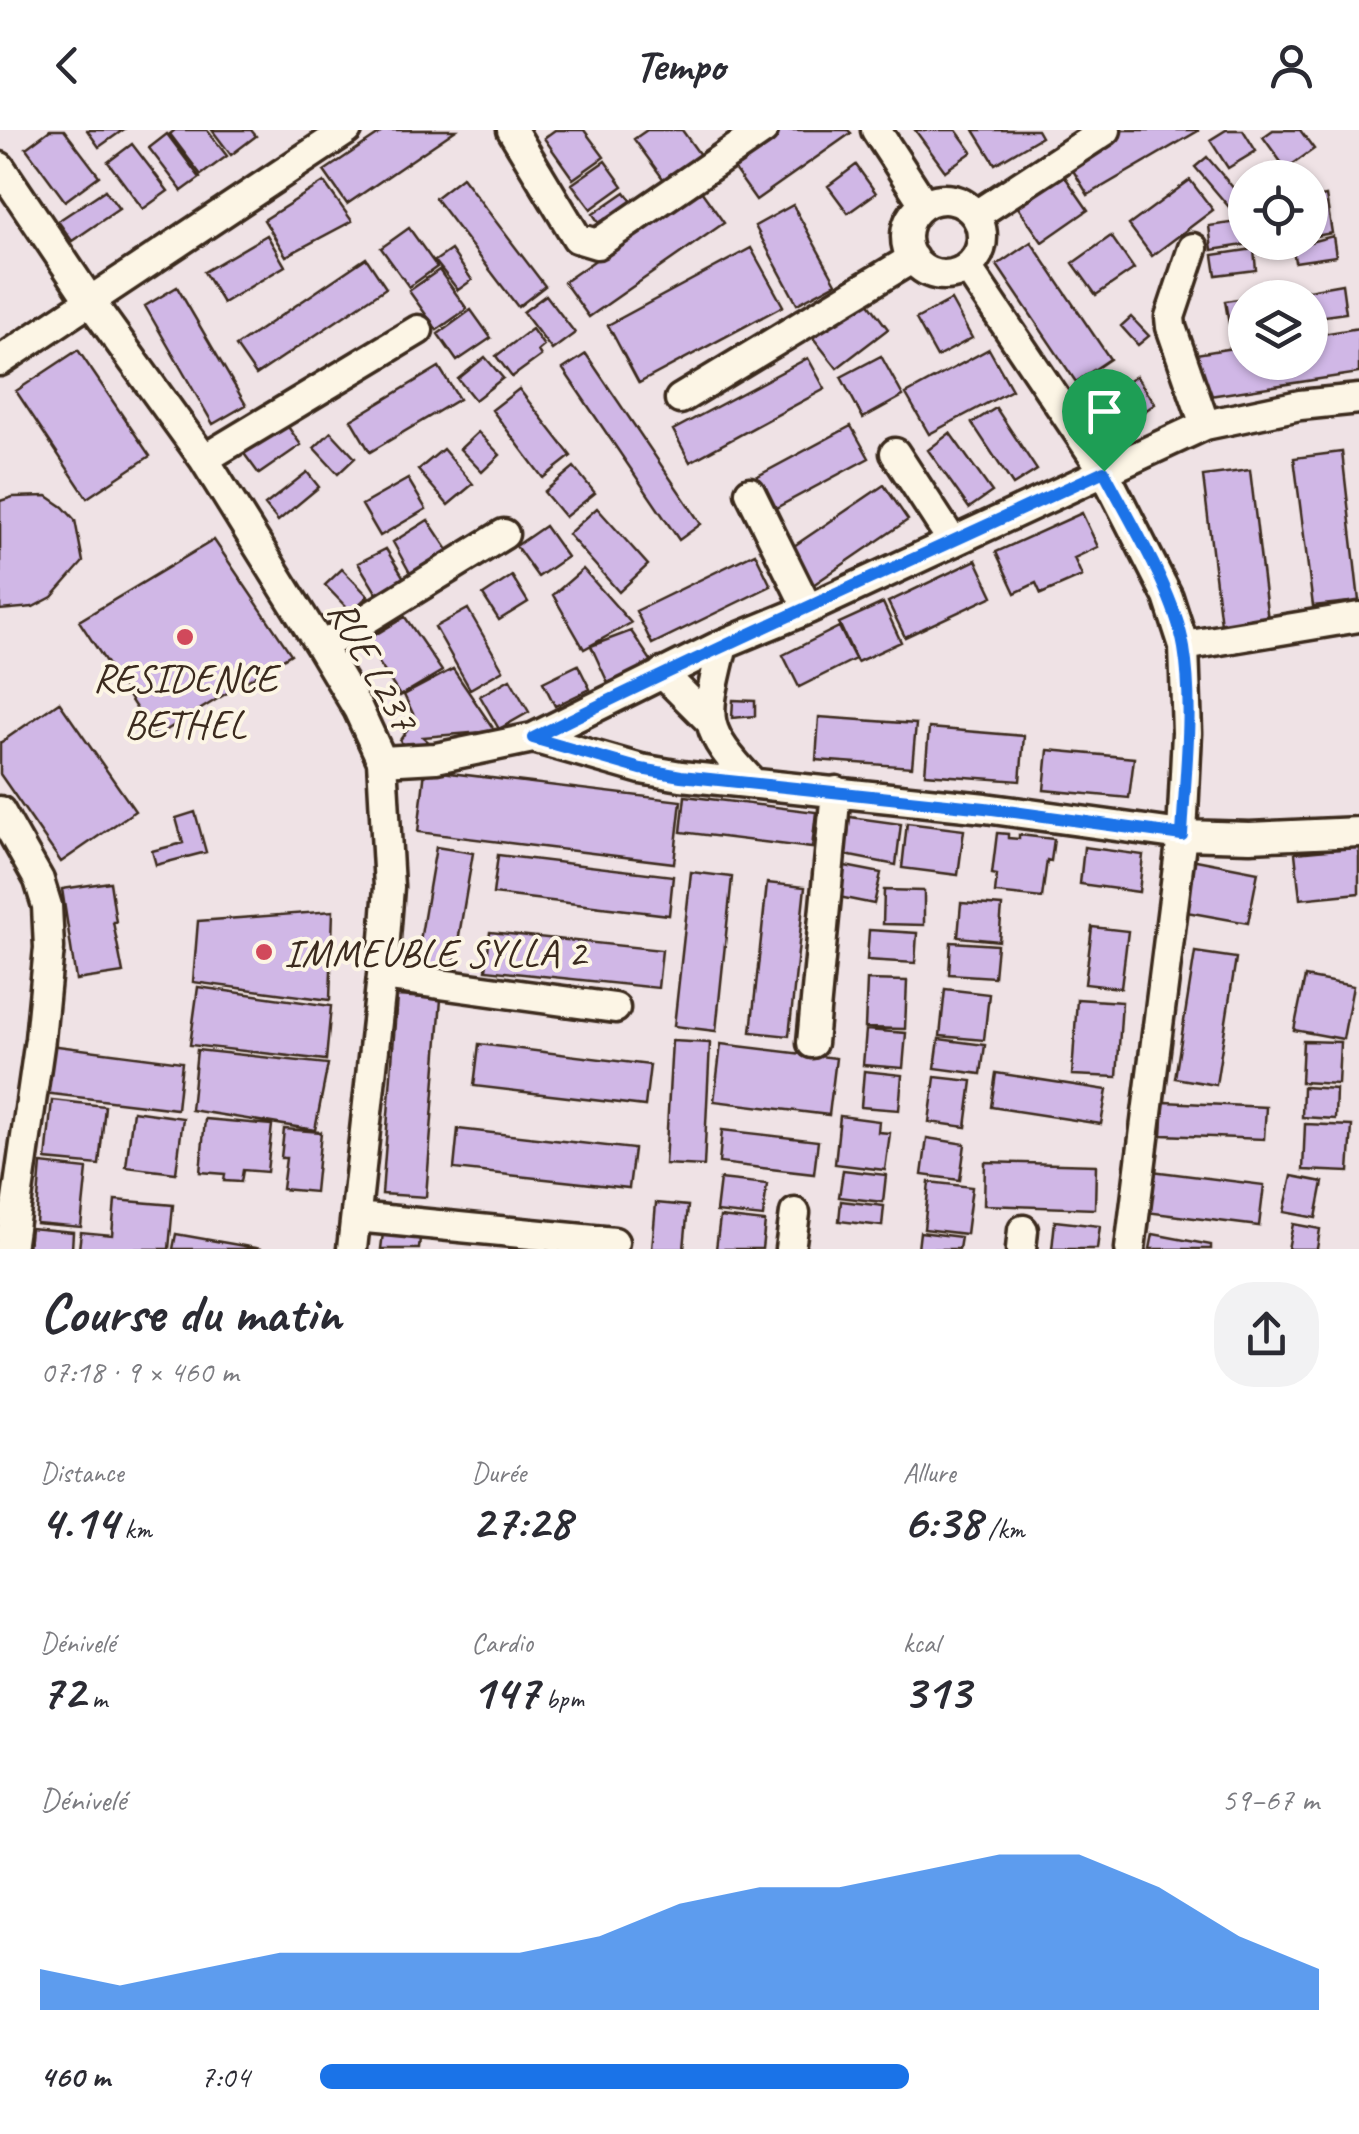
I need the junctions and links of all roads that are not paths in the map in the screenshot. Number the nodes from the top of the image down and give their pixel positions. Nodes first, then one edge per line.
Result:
1 (347, 130) edge
2 (512, 130) edge
3 (763, 130) edge
4 (876, 130) edge
5 (1106, 130) edge
6 (0, 167) edge
7 (924, 204) junction
8 (976, 215) junction
9 (1193, 248) dead end
10 (913, 258) junction
11 (967, 267) junction
12 (90, 301) junction
13 (418, 330) dead end
14 (0, 361) edge
15 (680, 399) dead end
16 (1359, 399) edge
17 (1205, 425) junction
18 (895, 453) dead end
19 (204, 459) junction
20 (1104, 471) junction
21 (750, 492) dead end
22 (504, 534) dead end
23 (952, 542) junction
24 (808, 609) junction
25 (1359, 617) edge
26 (723, 644) junction
27 (1184, 646) junction
28 (322, 647) junction
29 (662, 674) junction
30 (712, 729) junction
31 (533, 738) junction
32 (382, 761) junction
33 (681, 776) junction
34 (752, 782) junction
35 (836, 792) junction
36 (0, 811) edge
37 (1359, 832) edge
38 (1182, 835) junction
39 (382, 976) junction
40 (615, 1008) dead end
41 (812, 1043) dead end
42 (12, 1143) edge
43 (795, 1213) dead end
44 (356, 1217) junction
45 (614, 1242) dead end
46 (10, 1249) edge
47 (352, 1249) edge
48 (790, 1249) edge
49 (1130, 1249) edge

1 - 12 street
2 - 3 street
4 - 7 street
5 - 8 street
6 - 12 street, RUE L237
7 - 8 street
7 - 10 street
8 - 11 street
9 - 17 street
10 - 11 street
10 - 15 street
11 - 20 street
12 - 14 street
12 - 19 street, RUE L237
13 - 19 street
16 - 17 street
17 - 20 street
18 - 23 street
19 - 28 street, RUE L237
20 - 23 street
20 - 27 street
21 - 24 street
22 - 28 street
23 - 24 street
24 - 26 street
25 - 27 street
26 - 29 street
26 - 30 street
27 - 38 street
28 - 32 street, RUE L237
29 - 30 street
29 - 31 street
30 - 33 street
30 - 34 street
31 - 32 street
31 - 33 street
32 - 39 street, RUE L237
33 - 34 street
34 - 35 street
35 - 38 street
35 - 41 street
36 - 42 street
37 - 38 street
38 - 49 street
39 - 40 street
39 - 44 street, RUE L237
42 - 46 street
43 - 48 street
44 - 45 street
44 - 47 street, RUE L237

